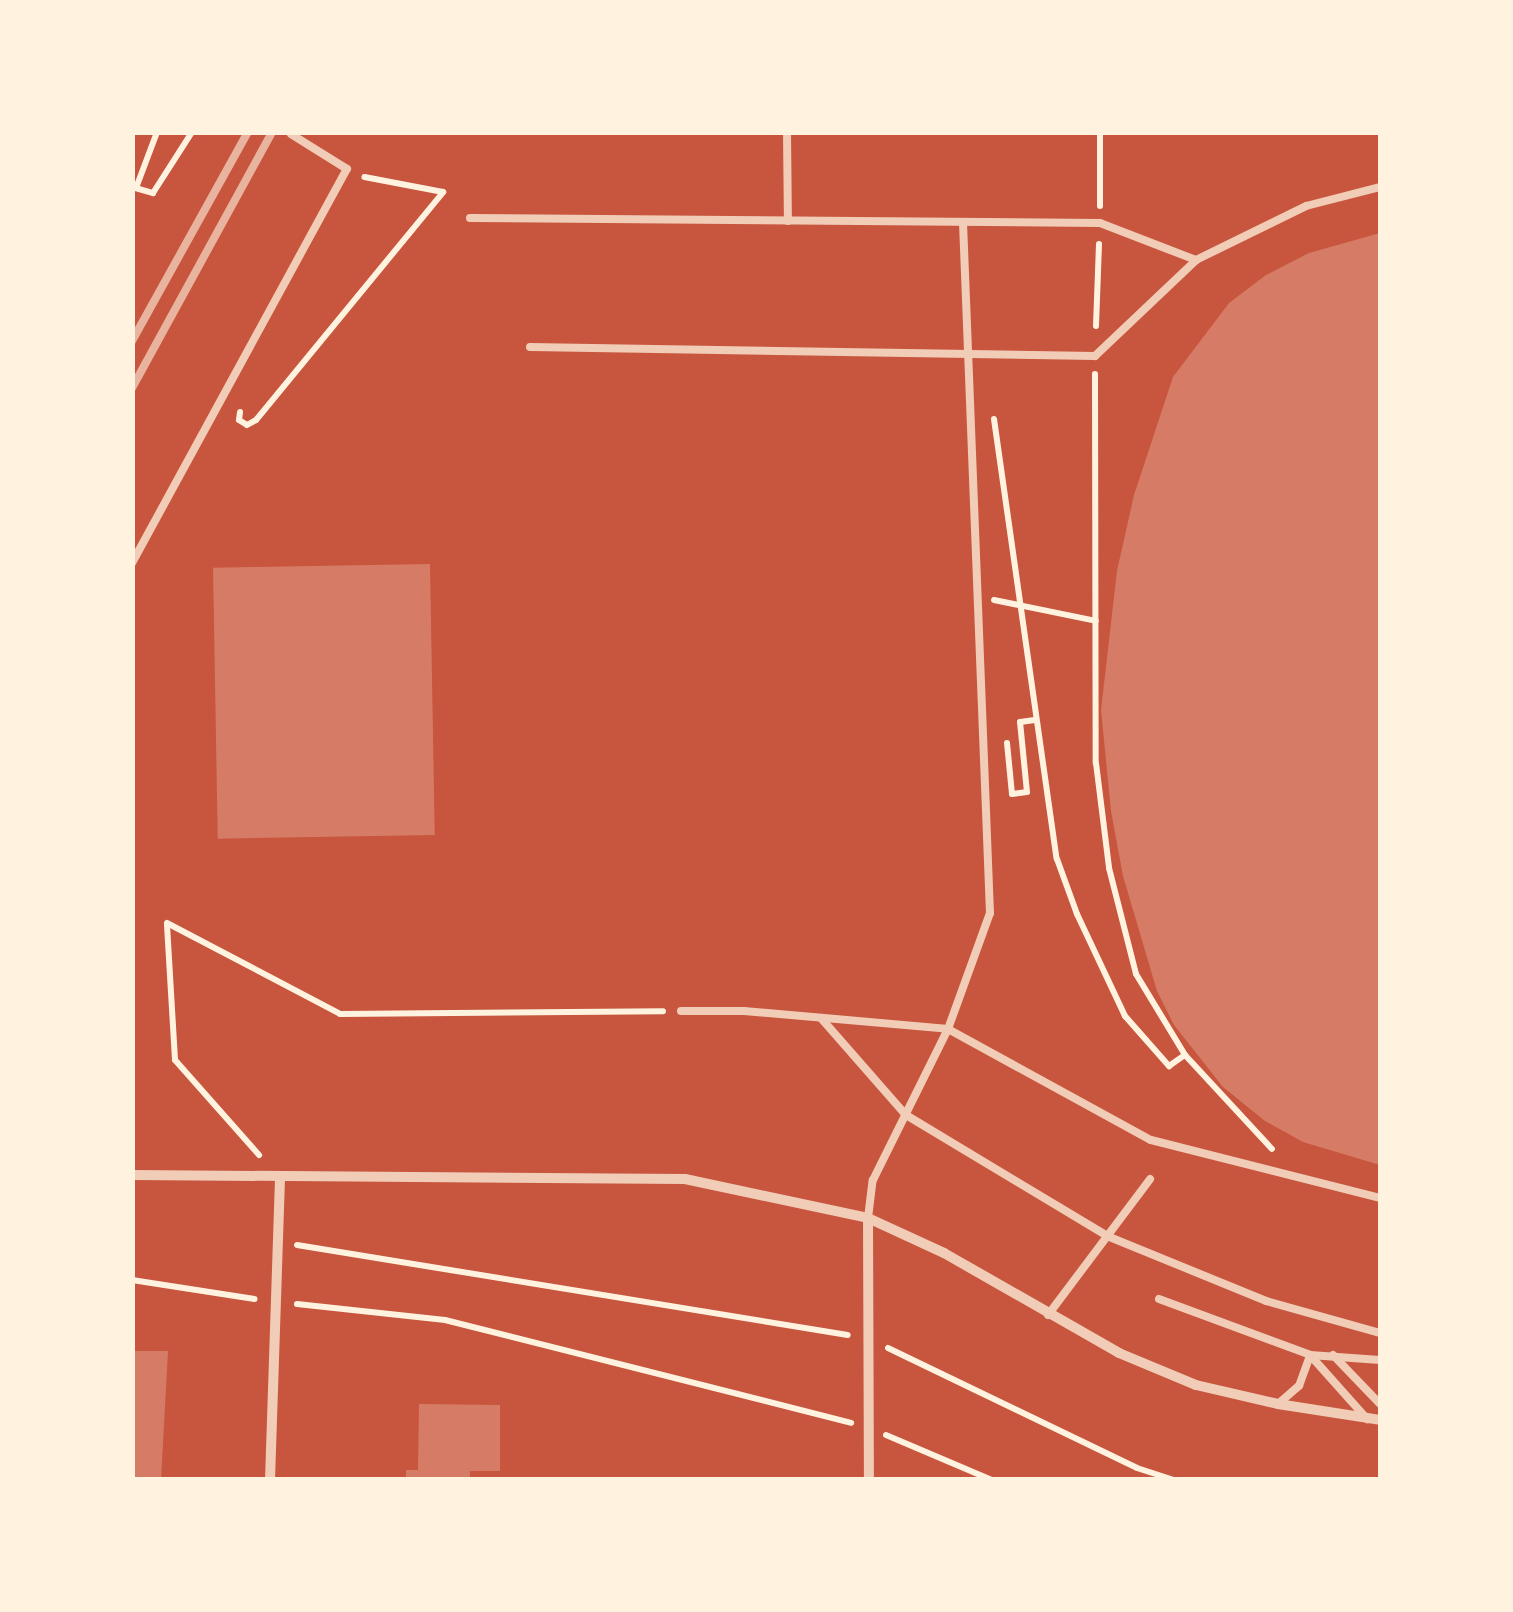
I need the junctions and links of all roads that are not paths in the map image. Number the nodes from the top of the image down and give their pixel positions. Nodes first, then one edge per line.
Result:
1 (787, 132) edge
2 (291, 134) edge
3 (1380, 187) edge
4 (470, 218) dead end
5 (788, 221) junction
6 (963, 222) junction
7 (1196, 260) junction
8 (530, 347) dead end
9 (968, 354) junction
10 (132, 563) edge
11 (681, 1011) road end
12 (821, 1018) junction
13 (948, 1029) junction
14 (906, 1116) junction
15 (132, 1175) edge
16 (280, 1178) junction
17 (1150, 1179) dead end
18 (1380, 1198) edge
19 (868, 1218) junction
20 (1108, 1236) junction
21 (1159, 1300) dead end
22 (1048, 1314) junction
23 (1380, 1333) edge
24 (1310, 1355) junction
25 (1333, 1355) junction
26 (1368, 1358) junction
27 (1380, 1360) edge
28 (1380, 1371) edge
29 (1278, 1404) junction
30 (1380, 1404) edge
31 (1367, 1419) junction
32 (1380, 1420) edge
33 (270, 1480) edge
34 (870, 1480) edge

1 - 5 lane
2 - 10 lane
3 - 7 lane
4 - 5 lane
5 - 6 lane
6 - 7 lane
6 - 9 lane
7 - 9 lane
8 - 9 lane
9 - 13 lane
11 - 12 lane
12 - 13 lane
12 - 14 lane
13 - 14 lane
13 - 18 lane
14 - 19 lane
14 - 20 lane
15 - 16 street
16 - 19 street
16 - 33 street
17 - 20 lane
19 - 22 street
19 - 34 street
20 - 22 lane
20 - 23 lane
21 - 24 lane
22 - 29 street
24 - 25 lane
24 - 29 lane
24 - 31 lane
25 - 26 lane
25 - 30 lane
26 - 27 lane
26 - 28 lane
29 - 31 street
31 - 32 street

